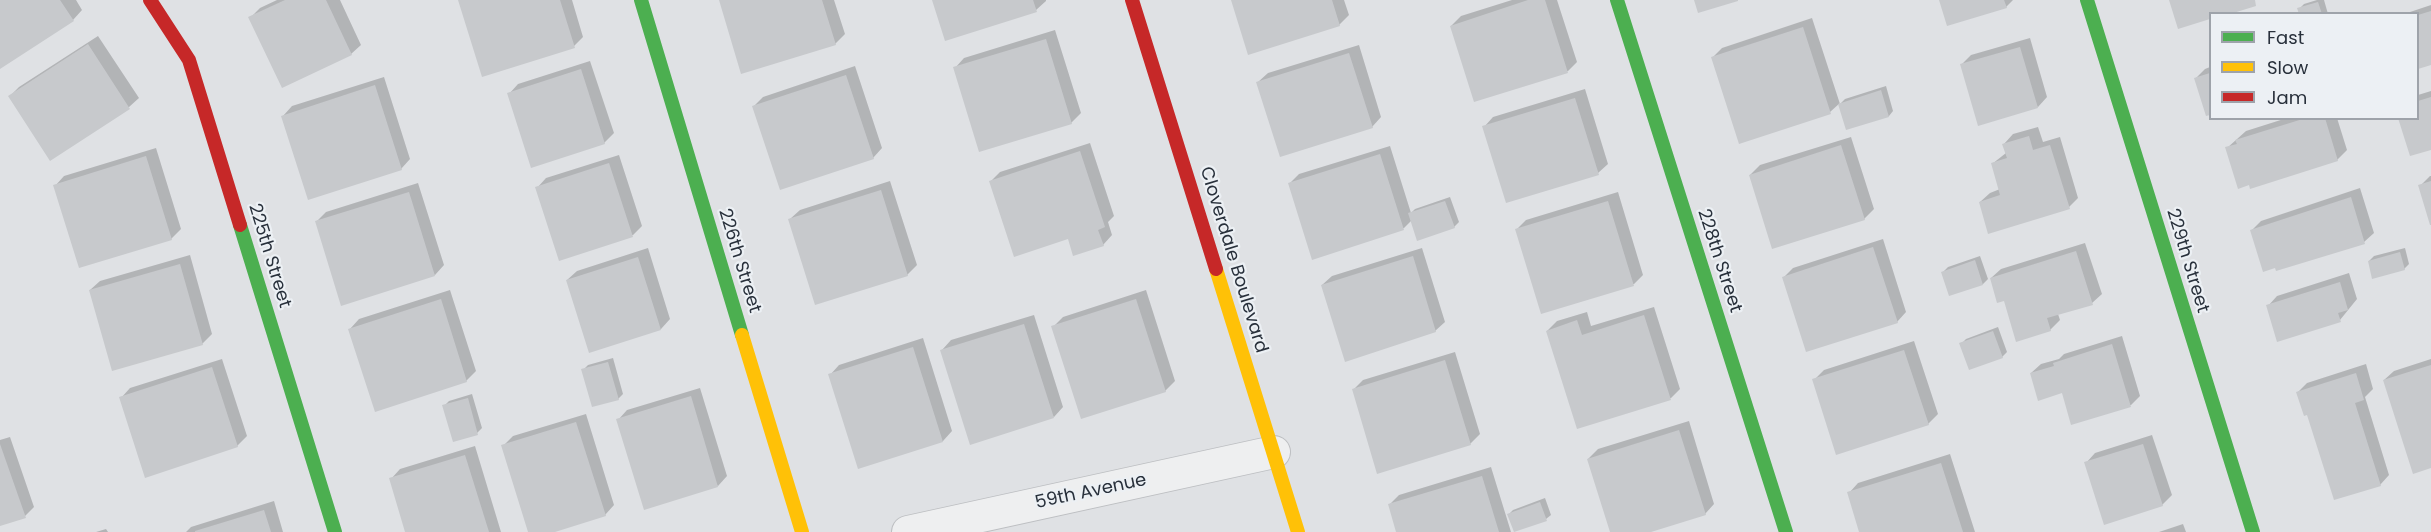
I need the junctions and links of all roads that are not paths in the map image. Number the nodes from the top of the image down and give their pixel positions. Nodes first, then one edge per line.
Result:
1 (150, 0) edge
2 (641, 0) edge
3 (1132, 0) edge
4 (1617, 0) edge
5 (2087, 0) edge
6 (1274, 452) junction
7 (335, 532) edge
8 (802, 532) edge
9 (908, 532) edge
10 (1298, 532) edge
11 (1786, 532) edge
12 (2253, 532) edge

1 - 7 street, 225th Street
2 - 8 street, 226th Street
3 - 6 street, Cloverdale Boulevard
4 - 11 street, 228th Street
5 - 12 street, 229th Street
6 - 9 street, 59th Avenue
6 - 10 street, Cloverdale Boulevard

